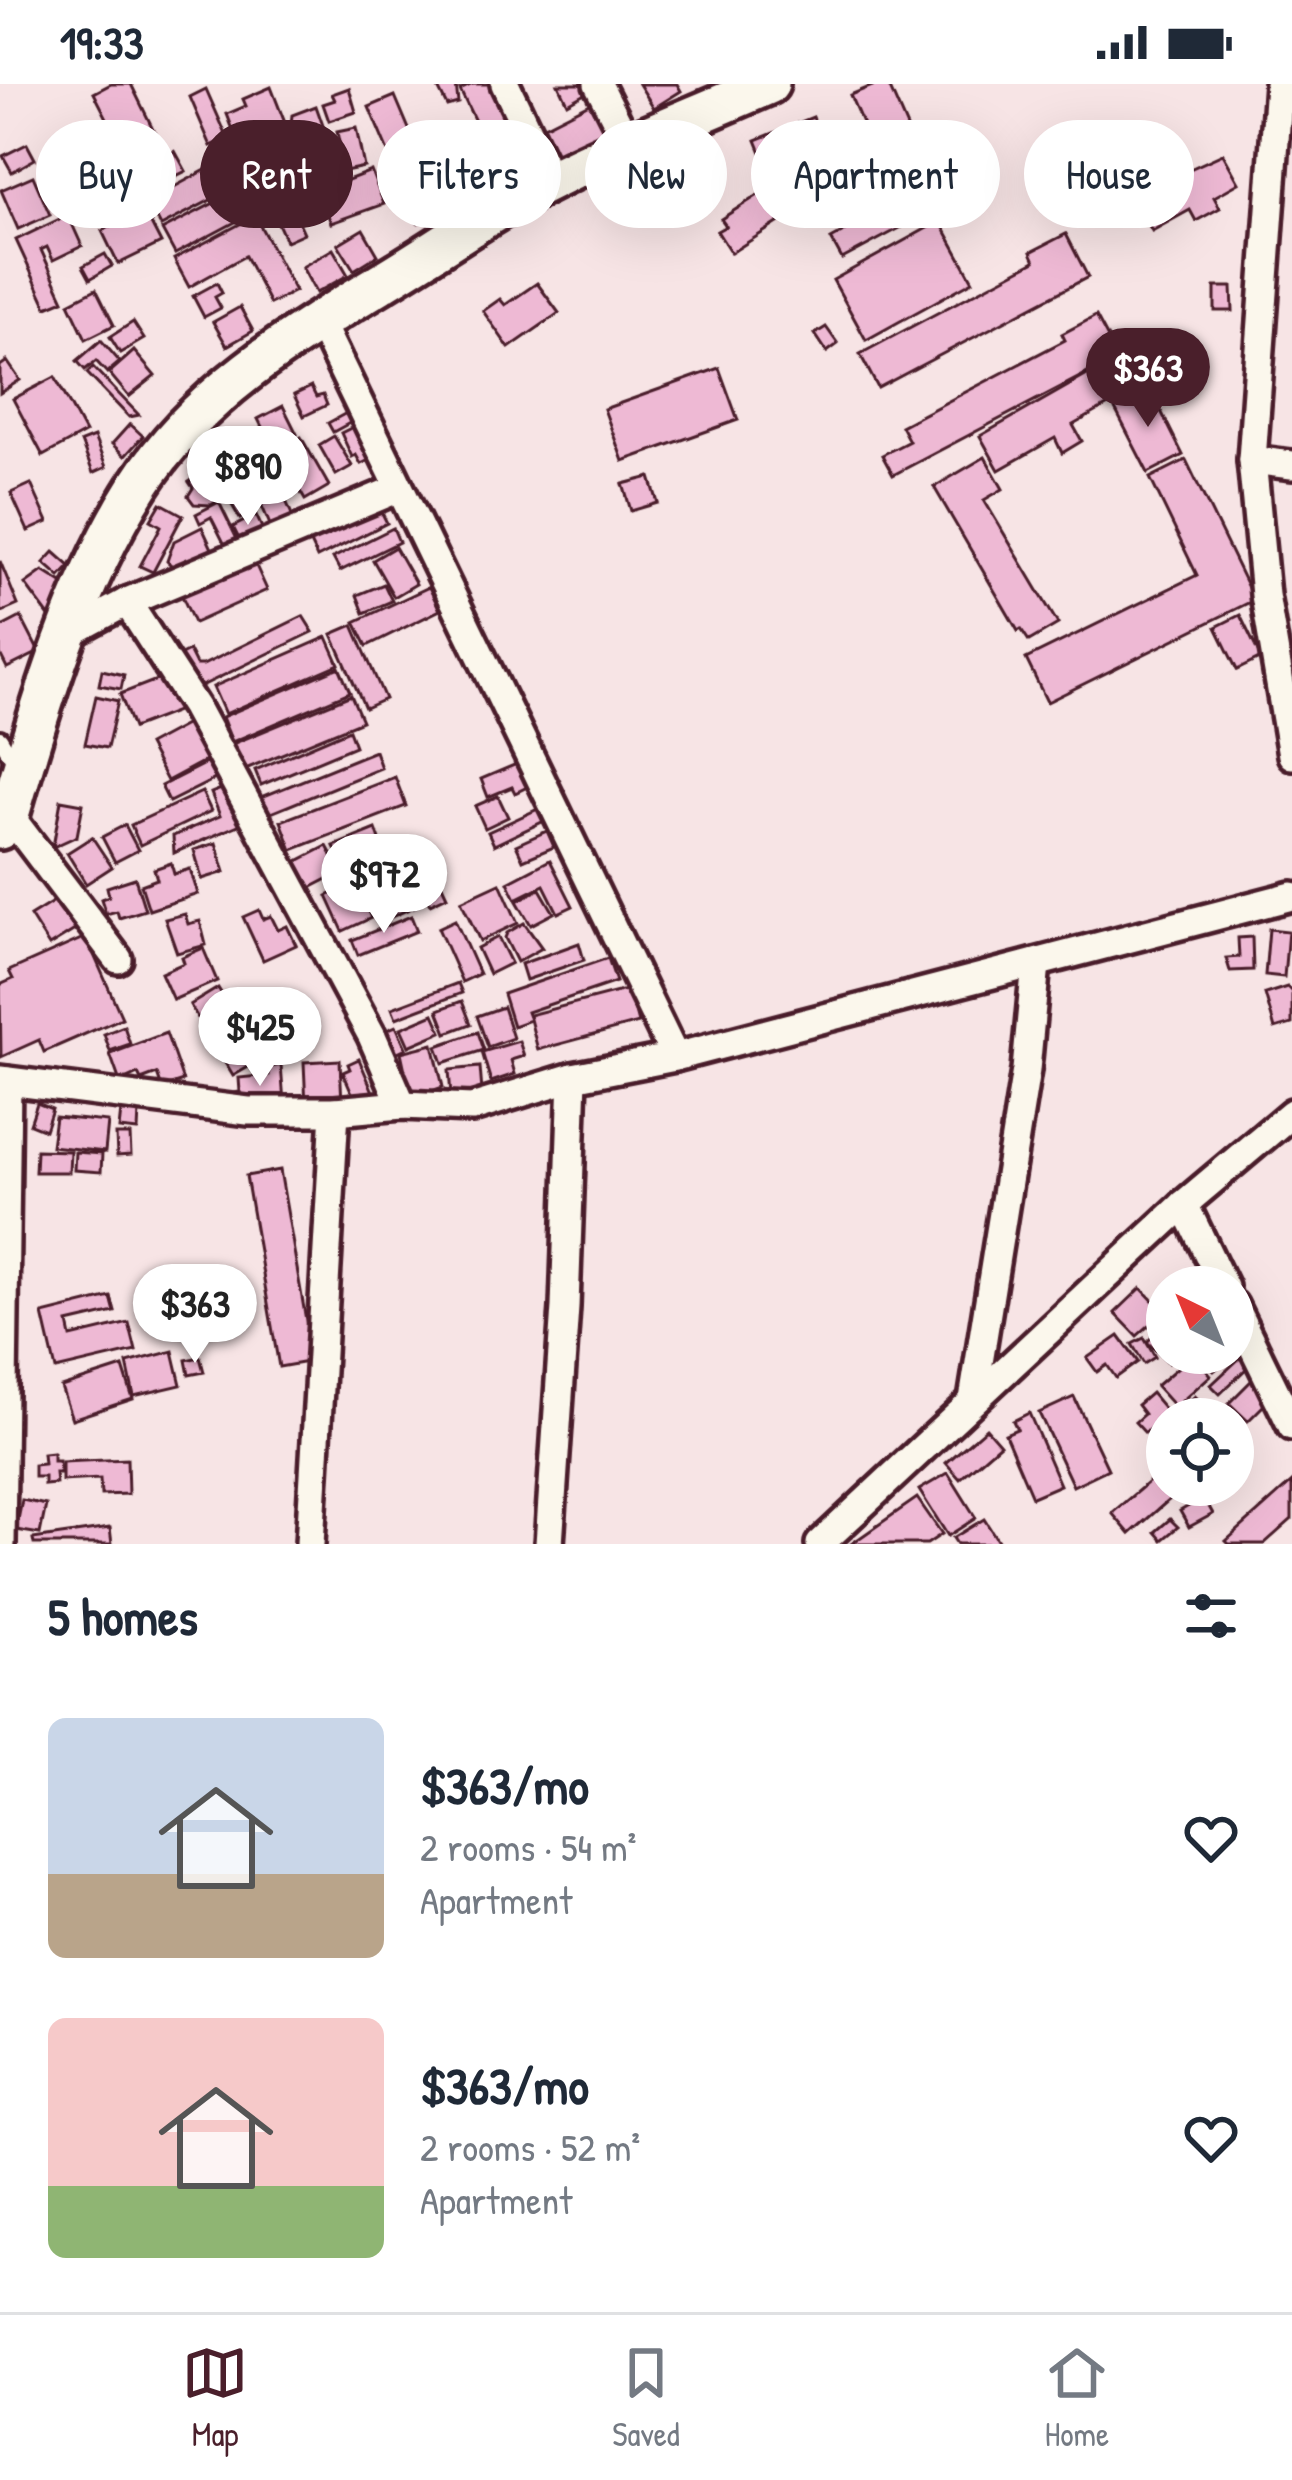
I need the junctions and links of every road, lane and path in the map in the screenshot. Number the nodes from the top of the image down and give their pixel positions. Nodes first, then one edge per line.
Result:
1 (505, 84) edge
2 (598, 84) edge
3 (769, 84) edge
4 (1279, 84) edge
5 (522, 120) edge
6 (616, 120) edge
7 (688, 120) edge
8 (471, 228) edge
9 (1278, 260) edge
10 (319, 321) junction
11 (1252, 460) junction
12 (1292, 465) edge
13 (397, 489) junction
14 (127, 602) junction
15 (68, 634) junction
16 (0, 738) edge
17 (1292, 755) edge
18 (21, 772) junction
19 (4, 822) edge
20 (1292, 896) edge
21 (118, 959) dead end
22 (1036, 963) junction
23 (674, 1058) junction
24 (573, 1077) junction
25 (4, 1080) edge
26 (402, 1105) junction
27 (335, 1111) junction
28 (1292, 1113) edge
29 (1184, 1204) junction
30 (1215, 1266) edge
31 (1254, 1348) edge
32 (973, 1400) junction
33 (1292, 1426) edge
34 (2, 1544) edge
35 (310, 1544) edge
36 (549, 1544) edge
37 (820, 1544) edge

1 - 5 street
2 - 6 street
3 - 7 main road
4 - 9 street
8 - 10 main road
9 - 11 street
10 - 13 street
10 - 15 main road
11 - 12 street
11 - 17 street
13 - 14 street
13 - 23 street
14 - 15 street
14 - 26 street
15 - 18 main road
16 - 18 lane
18 - 19 main road
19 - 21 street
20 - 22 street
22 - 23 street
22 - 32 street
23 - 24 street
24 - 26 street
24 - 36 street
25 - 27 street
25 - 34 street
26 - 27 street
27 - 35 street
28 - 29 street
29 - 30 street
29 - 32 street
31 - 33 street
32 - 37 street

